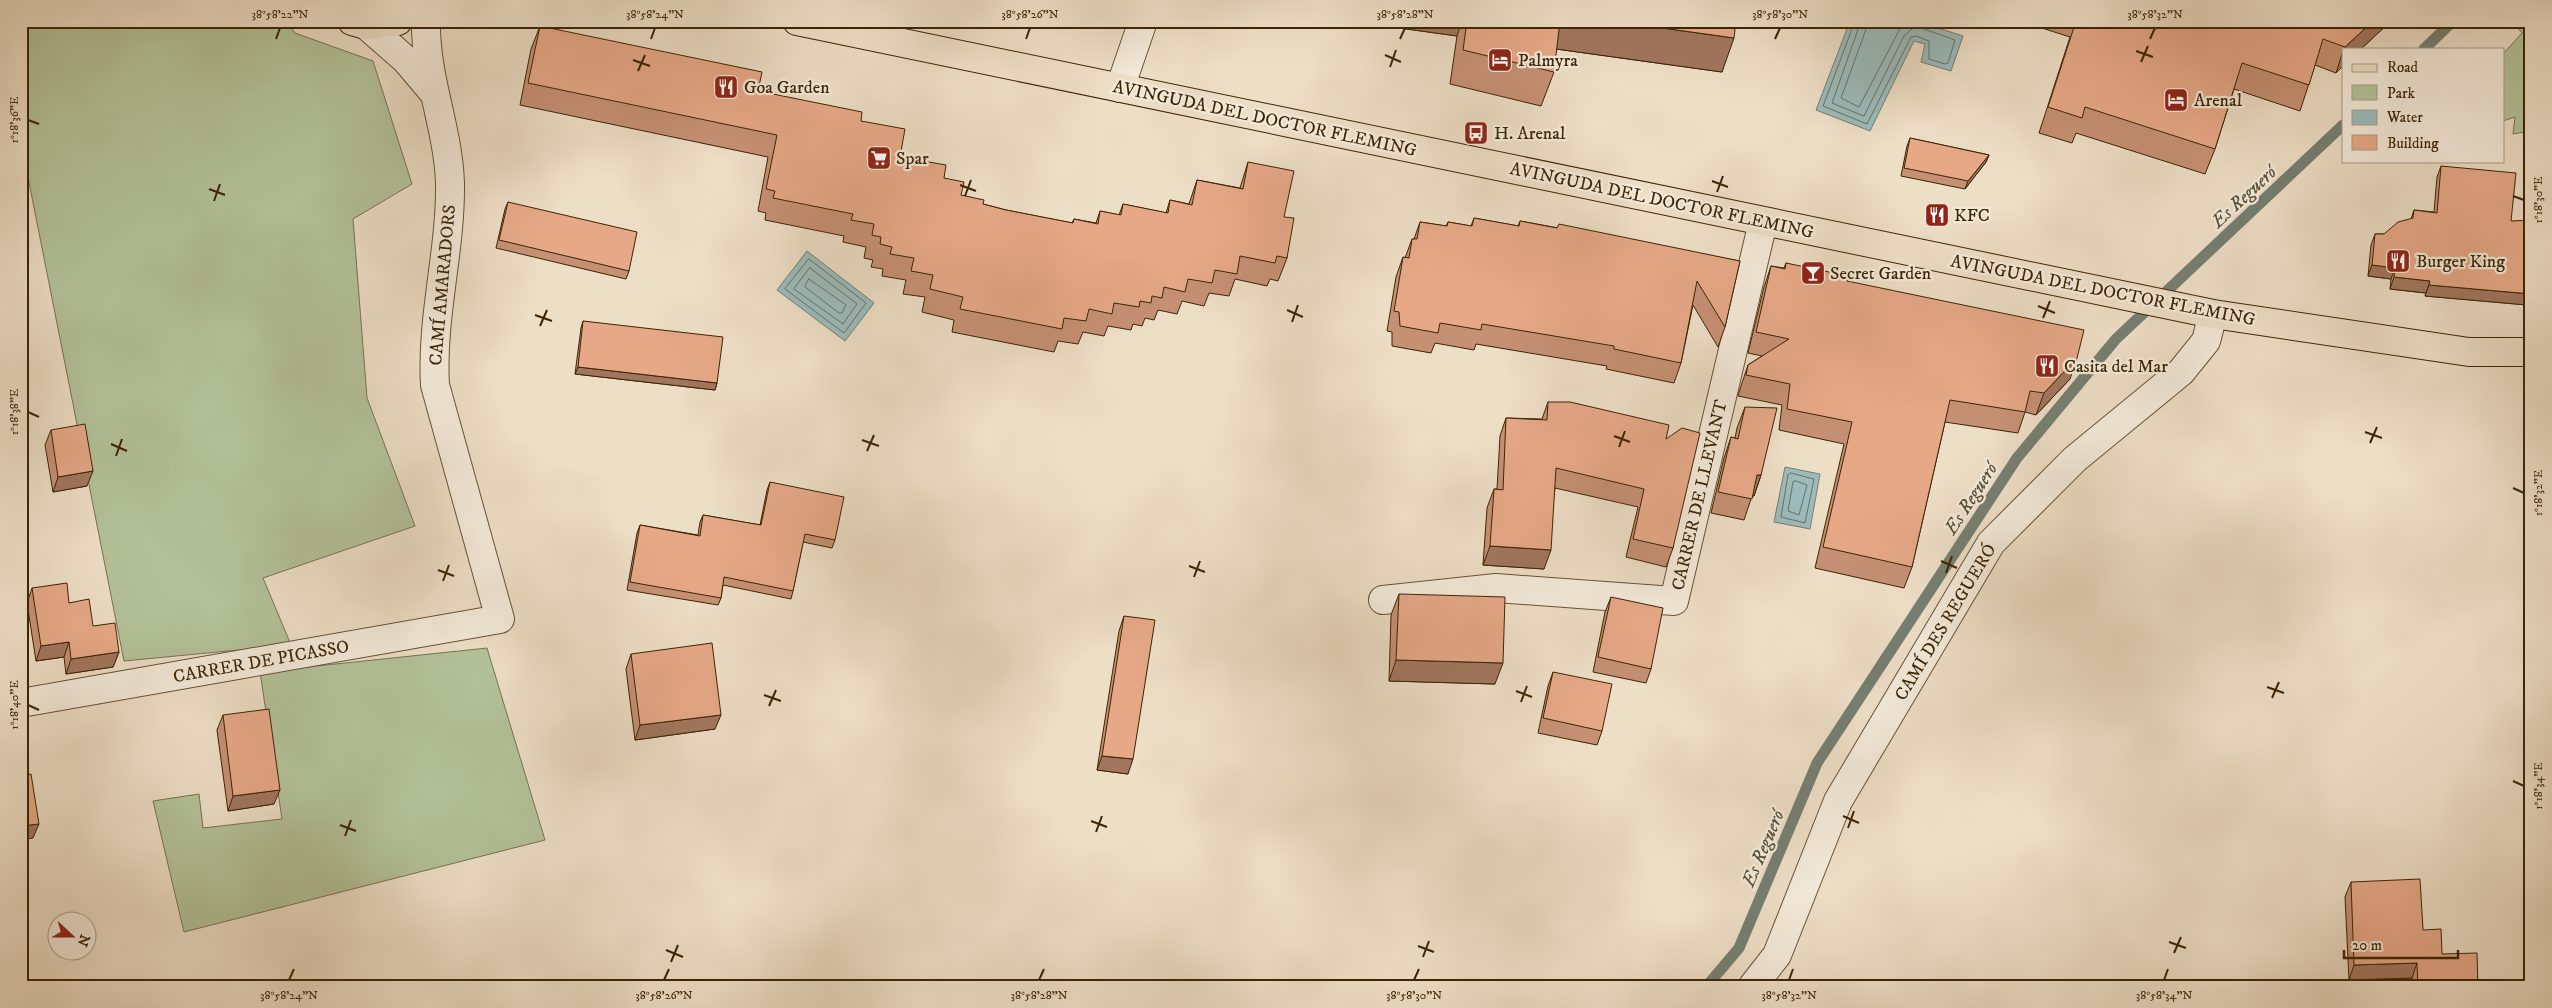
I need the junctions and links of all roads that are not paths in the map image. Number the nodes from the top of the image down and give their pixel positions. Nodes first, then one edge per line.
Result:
1 (398, 21) edge
2 (426, 21) edge
3 (797, 21) edge
4 (1143, 21) edge
5 (359, 23) edge
6 (1120, 88) junction
7 (434, 93) junction
8 (1763, 222) junction
9 (2213, 314) junction
10 (2531, 352) edge
11 (1383, 600) dead end
12 (500, 620) joint
13 (21, 704) edge
14 (1752, 987) edge

1 - 5 main road
2 - 7 street, CAMÍ AMARADORS
3 - 6 main road, AVINGUDA DEL DOCTOR FLEMING
4 - 6 street
5 - 7 street, CAMÍ AMARADORS
6 - 8 main road, AVINGUDA DEL DOCTOR FLEMING
7 - 12 street, CAMÍ AMARADORS
8 - 9 main road, AVINGUDA DEL DOCTOR FLEMING
8 - 11 street, CARRER DE LLEVANT
9 - 10 main road, AVINGUDA DEL DOCTOR FLEMING
9 - 14 street, CAMÍ DES REGUERÓ
12 - 13 street, CARRER DE PICASSO

